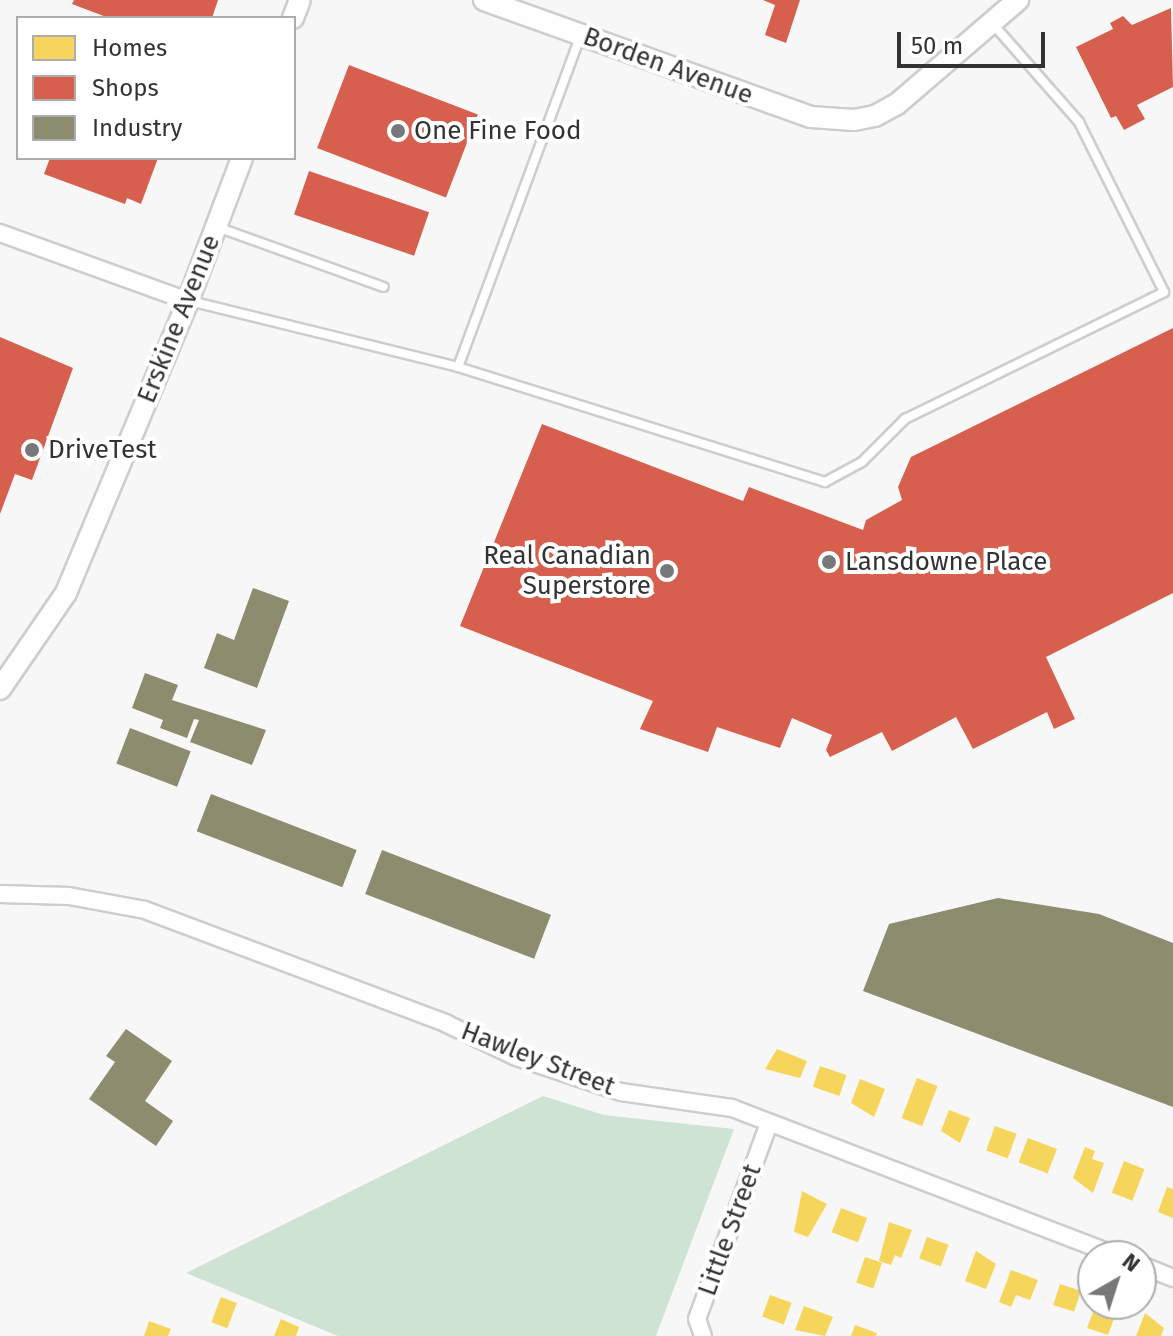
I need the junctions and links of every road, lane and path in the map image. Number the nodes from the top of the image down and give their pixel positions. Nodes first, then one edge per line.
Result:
1 (484, 0) edge
2 (1018, 0) edge
3 (991, 23) junction
4 (581, 35) junction
5 (241, 160) edge
6 (216, 227) junction
7 (0, 233) edge
8 (384, 287) dead end
9 (1169, 290) edge
10 (188, 301) junction
11 (458, 367) junction
12 (0, 689) edge
13 (0, 894) edge
14 (769, 1123) junction
15 (1077, 1241) edge
16 (703, 1336) edge

1 - 4 street, Borden Avenue
2 - 3 street
3 - 4 street, Borden Avenue
3 - 9 lane
4 - 11 lane
5 - 6 street, Erskine Avenue
6 - 8 lane
6 - 10 street, Erskine Avenue
7 - 10 street
9 - 11 lane
10 - 11 lane
10 - 12 street, Erskine Avenue
13 - 14 street, Hawley Street
14 - 15 street, Hawley Street
14 - 16 street, Little Street

